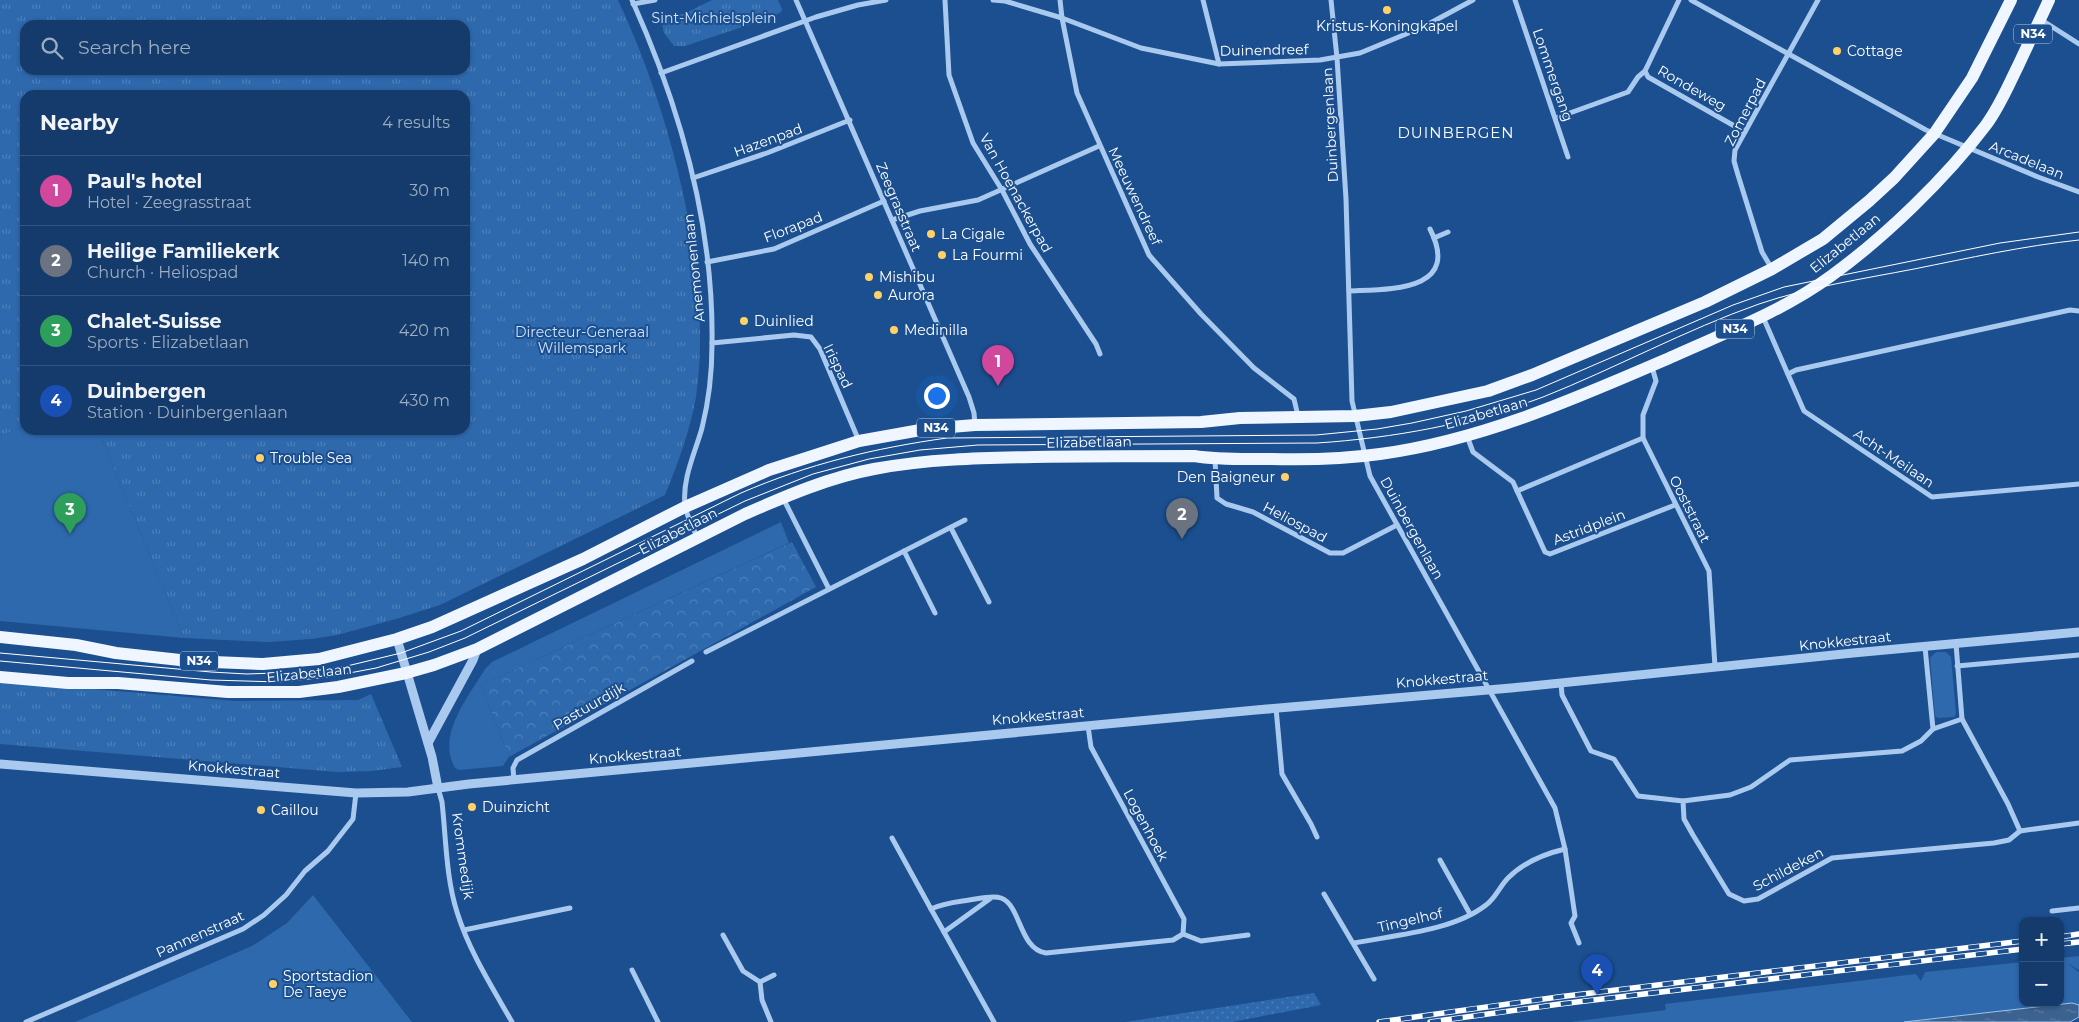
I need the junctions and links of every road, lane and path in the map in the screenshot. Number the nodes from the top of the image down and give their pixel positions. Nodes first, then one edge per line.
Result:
1 (655, 0) edge
2 (796, 0) edge
3 (886, 0) edge
4 (946, 0) edge
5 (993, 0) edge
6 (1060, 0) edge
7 (1203, 0) edge
8 (1331, 0) edge
9 (1473, 0) edge
10 (1515, 0) edge
11 (1680, 0) edge
12 (1691, 0) edge
13 (1818, 0) edge
14 (2011, 0) edge
15 (2049, 0) edge
16 (632, 2) edge
17 (1062, 18) junction
18 (2040, 19) junction
19 (804, 22) junction
20 (2079, 44) edge
21 (1789, 53) junction
22 (1337, 58) junction
23 (1220, 64) junction
24 (1645, 71) junction
25 (660, 73) junction
26 (1556, 118) junction
27 (850, 120) junction
28 (1745, 132) junction
29 (1934, 134) junction
30 (1099, 146) junction
31 (1968, 148) junction
32 (1568, 157) dead end
33 (693, 178) junction
34 (1002, 190) junction
35 (2079, 192) edge
36 (884, 201) junction
37 (892, 220) junction
38 (1430, 229) dead end
39 (1448, 232) dead end
40 (1434, 238) junction
41 (707, 262) junction
42 (1772, 269) junction
43 (1349, 291) junction
44 (2079, 311) edge
45 (1763, 316) junction
46 (712, 343) junction
47 (1100, 354) dead end
48 (1651, 366) junction
49 (1788, 374) junction
50 (1355, 416) junction
51 (1298, 417) junction
52 (975, 425) junction
53 (1466, 436) junction
54 (1643, 438) junction
55 (859, 441) junction
56 (1366, 456) junction
57 (1215, 459) junction
58 (2079, 484) edge
59 (1517, 491) junction
60 (783, 498) junction
61 (1675, 504) junction
62 (685, 507) junction
63 (965, 520) dead end
64 (1397, 524) junction
65 (951, 528) junction
66 (698, 539) junction
67 (904, 551) junction
68 (829, 589) junction
69 (990, 602) dead end
70 (935, 613) dead end
71 (2079, 632) edge
72 (0, 637) edge
73 (397, 639) junction
74 (1956, 644) junction
75 (1925, 647) junction
76 (477, 649) junction
77 (706, 652) dead end
78 (2079, 655) edge
79 (692, 660) dead end
80 (1957, 666) junction
81 (1716, 668) junction
82 (406, 673) junction
83 (0, 677) edge
84 (1561, 683) junction
85 (1490, 689) junction
86 (1276, 708) junction
87 (1962, 719) junction
88 (1088, 726) junction
89 (1933, 729) junction
90 (428, 743) junction
91 (0, 764) edge
92 (514, 781) junction
93 (438, 788) junction
94 (356, 793) junction
95 (1683, 801) junction
96 (2079, 823) edge
97 (2020, 831) junction
98 (1317, 837) dead end
99 (892, 838) dead end
100 (1565, 849) junction
101 (1440, 860) dead end
102 (1324, 894) dead end
103 (991, 898) junction
104 (570, 908) dead end
105 (2079, 908) edge
106 (931, 909) junction
107 (2052, 911) dead end
108 (1470, 914) junction
109 (464, 930) junction
110 (944, 932) junction
111 (723, 934) dead end
112 (1183, 934) junction
113 (1248, 934) dead end
114 (1354, 943) junction
115 (1579, 943) dead end
116 (632, 970) dead end
117 (774, 975) dead end
118 (1374, 979) dead end
119 (760, 982) junction
120 (26, 1022) edge
121 (512, 1022) edge
122 (658, 1022) edge
123 (771, 1022) edge
124 (994, 1022) edge

1 - 16 street
2 - 19 street, Zeegrasstraat
3 - 19 street
4 - 34 street, Van Hoenackerpad
5 - 17 street, Duinendreef
6 - 17 street, Meeuwendreef
7 - 23 street
8 - 22 street, Duinbergenlaan
9 - 22 street, Duinendreef
10 - 26 street, Lommergang
11 - 24 street, Rondeweg
12 - 21 street, Arcadelaan
13 - 21 street, Zomerpad
14 - 29 main road, Elizabetlaan / N34
15 - 18 main road, Elizabetlaan / N34
16 - 25 street, Anemonenlaan
17 - 23 street, Duinendreef
17 - 30 street, Meeuwendreef
18 - 20 street
18 - 31 main road, Elizabetlaan / N34
19 - 25 street
19 - 27 street, Zeegrasstraat
21 - 28 street, Zomerpad
21 - 29 street, Arcadelaan
22 - 23 street, Duinendreef
22 - 43 street, Duinbergenlaan
24 - 26 street
24 - 28 street, Rondeweg
25 - 33 street, Anemonenlaan
26 - 32 street, Lommergang
27 - 33 street, Hazenpad
27 - 36 street, Zeegrasstraat
28 - 42 street, Zomerpad
29 - 31 street, Arcadelaan
29 - 42 main road, Elizabetlaan / N34
30 - 34 street
30 - 51 street, Meeuwendreef
31 - 35 street, Arcadelaan
31 - 45 main road, Elizabetlaan / N34
33 - 41 street, Anemonenlaan
34 - 37 street
34 - 47 street, Van Hoenackerpad
36 - 37 street, Zeegrasstraat
36 - 41 street, Florapad
37 - 52 street, Zeegrasstraat
38 - 40 street
39 - 40 street
40 - 43 street
41 - 46 street, Anemonenlaan
42 - 50 main road, Elizabetlaan / N34
43 - 50 street, Duinbergenlaan
44 - 49 street
45 - 48 main road, Elizabetlaan / N34
45 - 49 street, Acht-Meilaan
46 - 55 street, Irispad
46 - 62 street, Anemonenlaan
48 - 53 main road, Elizabetlaan / N34
48 - 54 street, Ooststraat
49 - 58 street, Acht-Meilaan
50 - 51 main road, Elizabetlaan / N34
50 - 56 street, Duinbergenlaan
51 - 52 main road, Elizabetlaan / N34
52 - 55 main road, Elizabetlaan / N34
53 - 56 main road, Elizabetlaan / N34
53 - 59 street, Astridplein
54 - 59 street
54 - 61 street, Ooststraat
55 - 62 main road, Elizabetlaan / N34
56 - 57 main road, Elizabetlaan / N34
56 - 64 street, Duinbergenlaan
57 - 60 main road, Elizabetlaan / N34
57 - 64 street, Heliospad
59 - 61 street, Astridplein
60 - 66 main road, Elizabetlaan / N34
60 - 68 street
61 - 81 street, Ooststraat
62 - 66 street, Anemonenlaan
62 - 73 main road, Elizabetlaan / N34
63 - 65 street
64 - 85 street, Duinbergenlaan
65 - 67 street
65 - 69 street
66 - 76 main road, Elizabetlaan / N34
67 - 68 street
67 - 70 street
68 - 77 street
71 - 74 street, Knokkestraat
72 - 73 main road, Elizabetlaan / N34
73 - 82 street, Krommedijk
74 - 75 street, Knokkestraat
74 - 80 street
75 - 81 street, Knokkestraat
75 - 89 street
76 - 82 main road, Elizabetlaan / N34
76 - 90 street
78 - 80 street
79 - 92 street, Pastuurdijk
80 - 87 street
81 - 84 street, Knokkestraat
82 - 83 main road, Elizabetlaan / N34
82 - 90 street, Krommedijk
84 - 85 street, Knokkestraat
84 - 95 street
85 - 86 street, Knokkestraat
85 - 100 street, Duinbergenlaan
86 - 88 street, Knokkestraat
86 - 98 street
87 - 89 street
87 - 97 street
88 - 92 street, Knokkestraat
88 - 112 street, Logenhoek
89 - 95 street
90 - 93 street, Krommedijk
91 - 94 street, Knokkestraat
92 - 93 street, Knokkestraat
93 - 94 street, Knokkestraat
93 - 109 street, Krommedijk
94 - 120 street, Pannenstraat
95 - 97 street, Schildeken
96 - 97 street, Schildeken
99 - 106 street
100 - 108 street, Tingelhof
100 - 115 street, Duinbergenlaan
101 - 108 street
102 - 114 street
103 - 106 street
103 - 110 street
103 - 112 street
104 - 109 street
105 - 107 street
106 - 110 street
108 - 114 street, Tingelhof
109 - 121 street, Krommedijk
110 - 124 street
111 - 119 street
112 - 113 street
114 - 118 street
116 - 122 street
117 - 119 street
119 - 123 street

